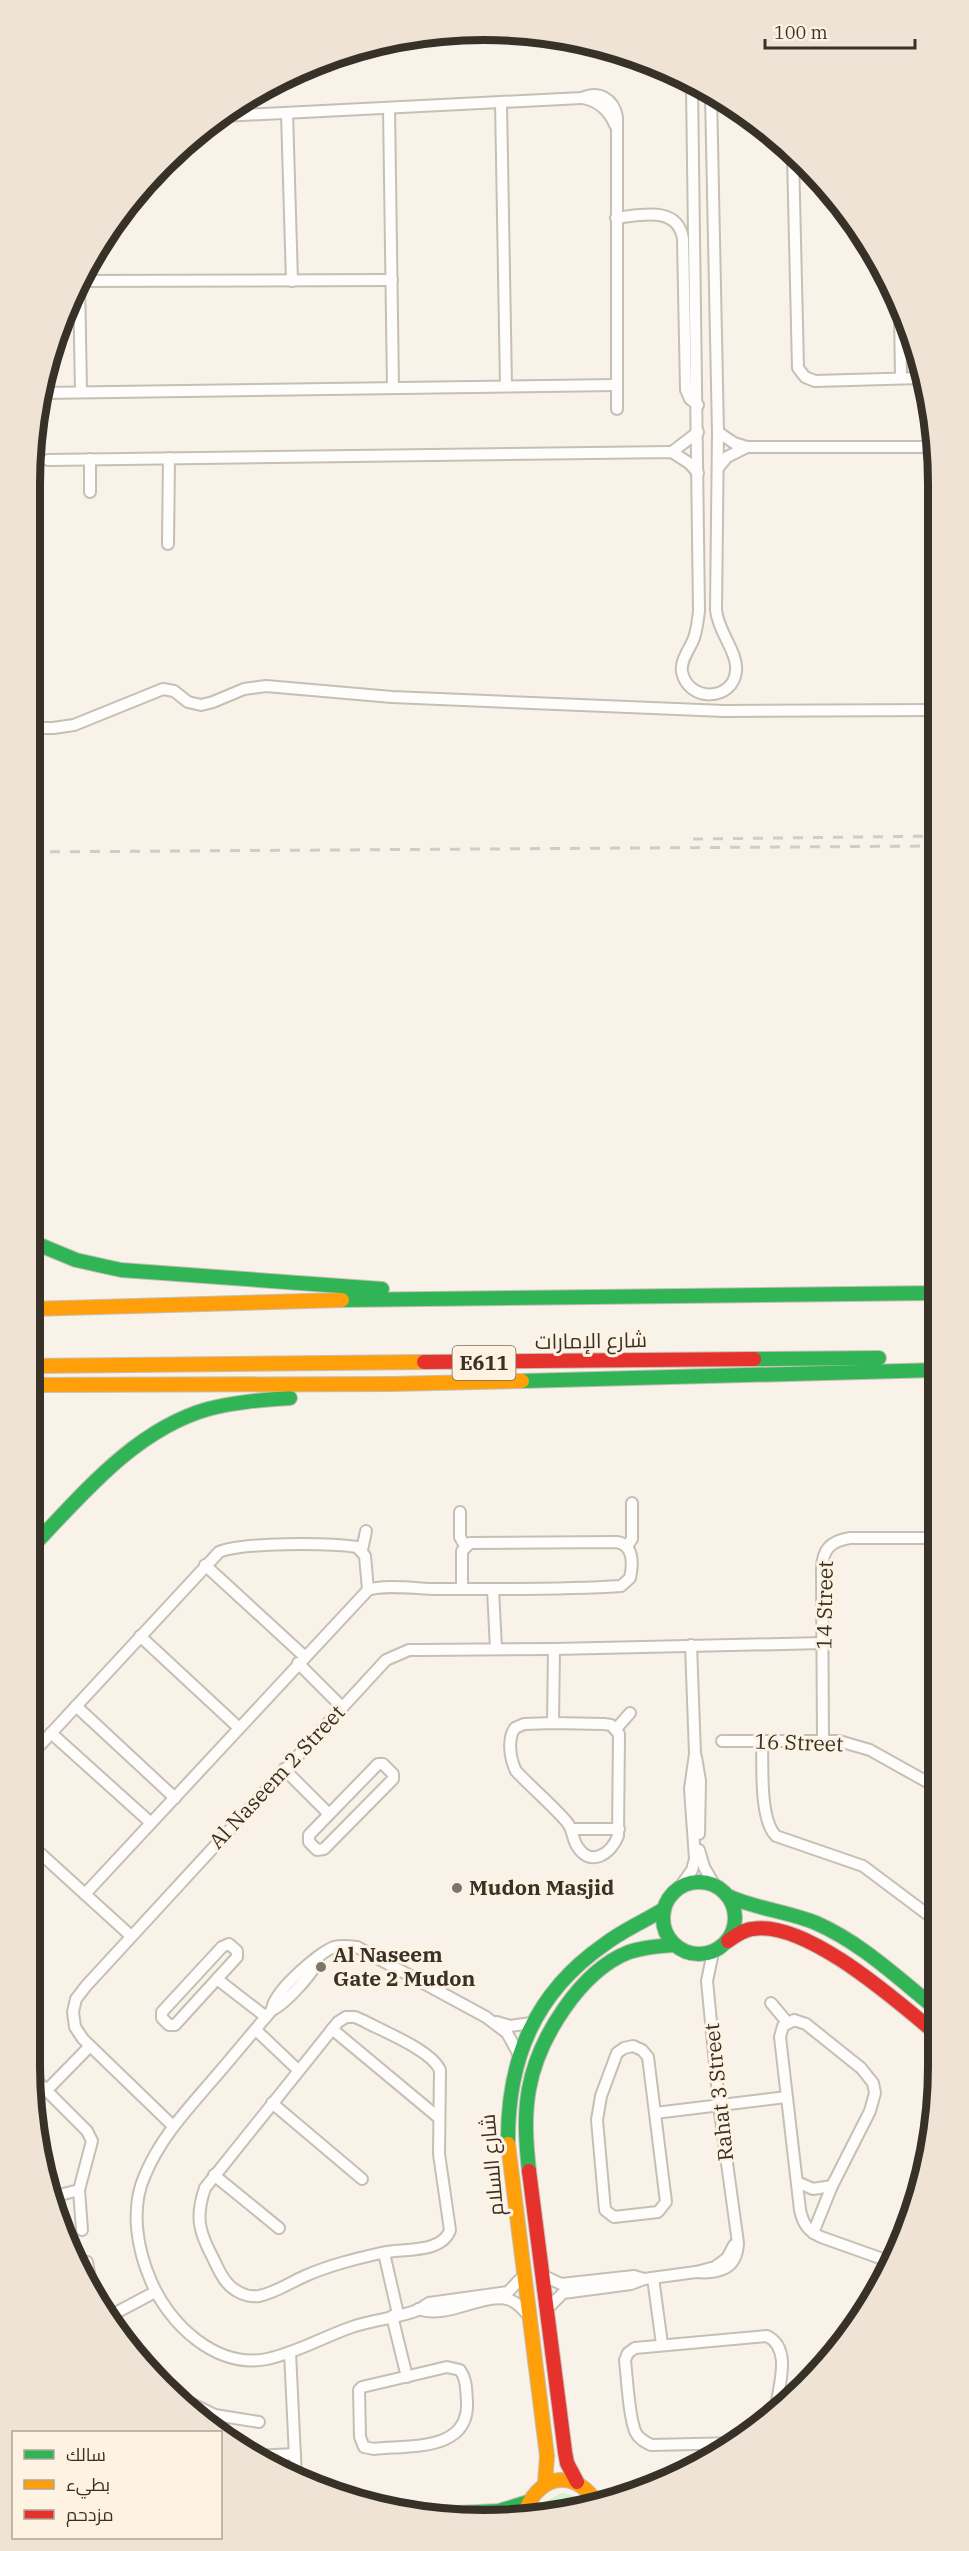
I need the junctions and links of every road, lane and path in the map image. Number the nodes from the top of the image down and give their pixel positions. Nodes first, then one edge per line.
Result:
1 (692, 92) edge
2 (501, 102) junction
3 (711, 103) edge
4 (389, 108) junction
5 (287, 113) junction
6 (238, 115) edge
7 (793, 166) edge
8 (616, 218) junction
9 (392, 280) junction
10 (90, 281) edge
11 (292, 281) junction
12 (79, 303) edge
13 (900, 329) edge
14 (901, 378) junction
15 (915, 378) edge
16 (617, 385) junction
17 (506, 386) junction
18 (393, 388) junction
19 (81, 392) junction
20 (50, 393) edge
21 (698, 405) junction
22 (617, 409) dead end
23 (698, 432) junction
24 (718, 432) junction
25 (747, 447) junction
26 (927, 447) edge
27 (672, 452) junction
28 (169, 458) junction
29 (90, 459) junction
30 (48, 460) dead end
31 (718, 468) junction
32 (698, 473) junction
33 (90, 492) dead end
34 (168, 544) dead end
35 (928, 710) edge
36 (40, 728) edge
37 (40, 1246) edge
38 (928, 1293) edge
39 (442, 1298) junction
40 (40, 1309) edge
41 (928, 1358) edge
42 (40, 1366) edge
43 (928, 1370) edge
44 (795, 1374) junction
45 (40, 1385) edge
46 (632, 1503) dead end
47 (460, 1512) dead end
48 (366, 1532) dead end
49 (928, 1538) edge
50 (40, 1539) edge
51 (465, 1546) junction
52 (627, 1546) junction
53 (362, 1550) junction
54 (205, 1564) junction
55 (462, 1589) junction
56 (493, 1589) junction
57 (368, 1590) junction
58 (140, 1636) junction
59 (824, 1643) junction
60 (692, 1645) junction
61 (496, 1649) junction
62 (554, 1649) junction
63 (301, 1660) junction
64 (76, 1706) junction
65 (342, 1707) junction
66 (630, 1713) dead end
67 (553, 1724) junction
68 (238, 1727) junction
69 (616, 1729) junction
70 (51, 1733) junction
71 (762, 1740) junction
72 (823, 1740) junction
73 (722, 1741) dead end
74 (40, 1745) edge
75 (284, 1769) junction
76 (928, 1782) edge
77 (695, 1794) junction
78 (175, 1798) junction
79 (329, 1814) junction
80 (151, 1823) junction
81 (572, 1829) junction
82 (619, 1829) junction
83 (40, 1853) edge
84 (715, 1886) junction
85 (681, 1887) junction
86 (85, 1894) junction
87 (728, 1896) junction
88 (664, 1910) junction
89 (928, 1915) edge
90 (131, 1936) junction
91 (728, 1941) junction
92 (674, 1945) junction
93 (713, 1952) junction
94 (217, 1978) junction
95 (928, 2002) edge
96 (771, 2003) dead end
97 (269, 2014) junction
98 (486, 2018) junction
99 (787, 2022) junction
100 (531, 2023) junction
101 (928, 2027) edge
102 (332, 2029) junction
103 (256, 2030) junction
104 (90, 2046) junction
105 (518, 2053) junction
106 (298, 2070) junction
107 (41, 2084) edge
108 (47, 2090) junction
109 (786, 2097) junction
110 (272, 2103) junction
111 (719, 2105) junction
112 (655, 2113) junction
113 (439, 2118) junction
114 (173, 2126) junction
115 (214, 2175) junction
116 (362, 2179) dead end
117 (797, 2182) junction
118 (832, 2186) junction
119 (79, 2190) junction
120 (60, 2195) edge
121 (279, 2228) dead end
122 (82, 2230) dead end
123 (813, 2233) junction
124 (384, 2253) junction
125 (885, 2260) edge
126 (87, 2262) dead end
127 (88, 2266) edge
128 (542, 2274) junction
129 (524, 2275) junction
130 (649, 2279) junction
131 (587, 2286) junction
132 (155, 2292) junction
133 (468, 2301) junction
134 (547, 2309) junction
135 (115, 2313) edge
136 (395, 2315) junction
137 (528, 2315) junction
138 (662, 2344) junction
139 (290, 2352) junction
140 (407, 2377) junction
141 (777, 2400) edge
142 (207, 2413) edge
143 (259, 2422) dead end
144 (719, 2443) edge
145 (295, 2454) junction
146 (270, 2455) edge
147 (296, 2468) edge
148 (577, 2482) junction
149 (545, 2483) junction
150 (594, 2496) edge
151 (526, 2508) edge
152 (508, 2510) edge

1 - 21 street
2 - 4 street
2 - 8 street
2 - 17 street
3 - 24 street
4 - 5 street
4 - 9 street
5 - 6 street
5 - 11 street
7 - 14 street
8 - 16 street
8 - 21 street
9 - 11 street
9 - 18 street
10 - 11 street
12 - 19 street
13 - 14 street
14 - 15 street
16 - 17 street
16 - 22 street
17 - 18 street
18 - 19 street
19 - 20 street
21 - 23 street
23 - 27 street
23 - 32 street
24 - 25 street
24 - 31 street
25 - 26 street
25 - 31 street
27 - 28 street
27 - 32 street
28 - 29 street
28 - 34 street
29 - 30 street
29 - 33 street
31 - 32 street
35 - 36 street
37 - 39 main road
38 - 39 main road
39 - 40 main road
41 - 42 main road, شارع الإمارات / E611
43 - 44 main road
44 - 45 main road
44 - 50 main road
46 - 52 street
47 - 51 street
48 - 53 street
49 - 59 street, 14 Street
51 - 52 street
51 - 55 street
52 - 56 street
53 - 54 street
53 - 57 street
54 - 58 street
54 - 63 street
55 - 56 street
55 - 57 street
56 - 61 street
57 - 63 street
58 - 64 street
58 - 68 street
59 - 60 street, Al Naseem 2 Street
59 - 72 street, 14 Street
60 - 62 street, Al Naseem 2 Street
60 - 77 street
61 - 62 street, Al Naseem 2 Street
61 - 65 street, Al Naseem 2 Street
62 - 67 street
63 - 65 street
63 - 68 street
64 - 70 street
64 - 78 street
65 - 75 street, Al Naseem 2 Street
66 - 69 street
67 - 69 street
67 - 81 street
68 - 78 street
69 - 82 street
70 - 74 street
70 - 80 street
71 - 72 street, 16 Street
71 - 73 street, 16 Street
71 - 89 street
72 - 76 street, 16 Street
75 - 79 street
75 - 90 street, Al Naseem 2 Street
77 - 84 street
77 - 85 street
78 - 80 street
79 - 79 street
80 - 86 street
81 - 82 street
81 - 82 street
83 - 86 street
84 - 85 main road
84 - 87 main road
85 - 88 main road
86 - 90 street
87 - 91 main road
87 - 95 main road
88 - 92 main road
88 - 100 main road, شارع السلام
90 - 104 street, Al Naseem 2 Street
91 - 93 main road
91 - 101 main road
92 - 93 main road
92 - 128 main road, شارع السلام
93 - 111 street, Rahat 3 Street
94 - 94 street
94 - 97 street
96 - 99 street
97 - 98 street
97 - 103 street
98 - 100 street
98 - 105 street
99 - 109 street
99 - 118 street
100 - 105 main road, شارع السلام
102 - 106 street
102 - 113 street
102 - 113 street
103 - 106 street
103 - 114 street
104 - 108 street
104 - 114 street, Al Naseem 2 Street
105 - 129 main road, شارع السلام
106 - 110 street
107 - 108 street
108 - 119 street
109 - 111 street
109 - 117 street
110 - 115 street
110 - 116 street
111 - 112 street
111 - 130 street, Rahat 3 Street
112 - 112 street
113 - 124 street
114 - 132 street
115 - 121 street
115 - 124 street
117 - 118 street
117 - 123 street
118 - 123 street
119 - 120 street
119 - 122 street
123 - 125 street
124 - 136 street
126 - 127 street
128 - 131 street, Rahat 3 Street
128 - 134 main road, شارع السلام
129 - 133 street
129 - 137 main road, شارع السلام
130 - 131 street, Rahat 3 Street
130 - 138 street
131 - 134 street, Rahat 3 Street
132 - 135 street
132 - 139 street
133 - 136 street
133 - 137 street
134 - 148 main road, شارع السلام
136 - 139 street
136 - 140 street
137 - 149 main road, شارع السلام
138 - 141 street
138 - 144 street
139 - 145 street
140 - 140 street
142 - 143 street
145 - 146 street
145 - 147 street
148 - 149 main road
148 - 150 main road
149 - 151 main road
151 - 152 main road

